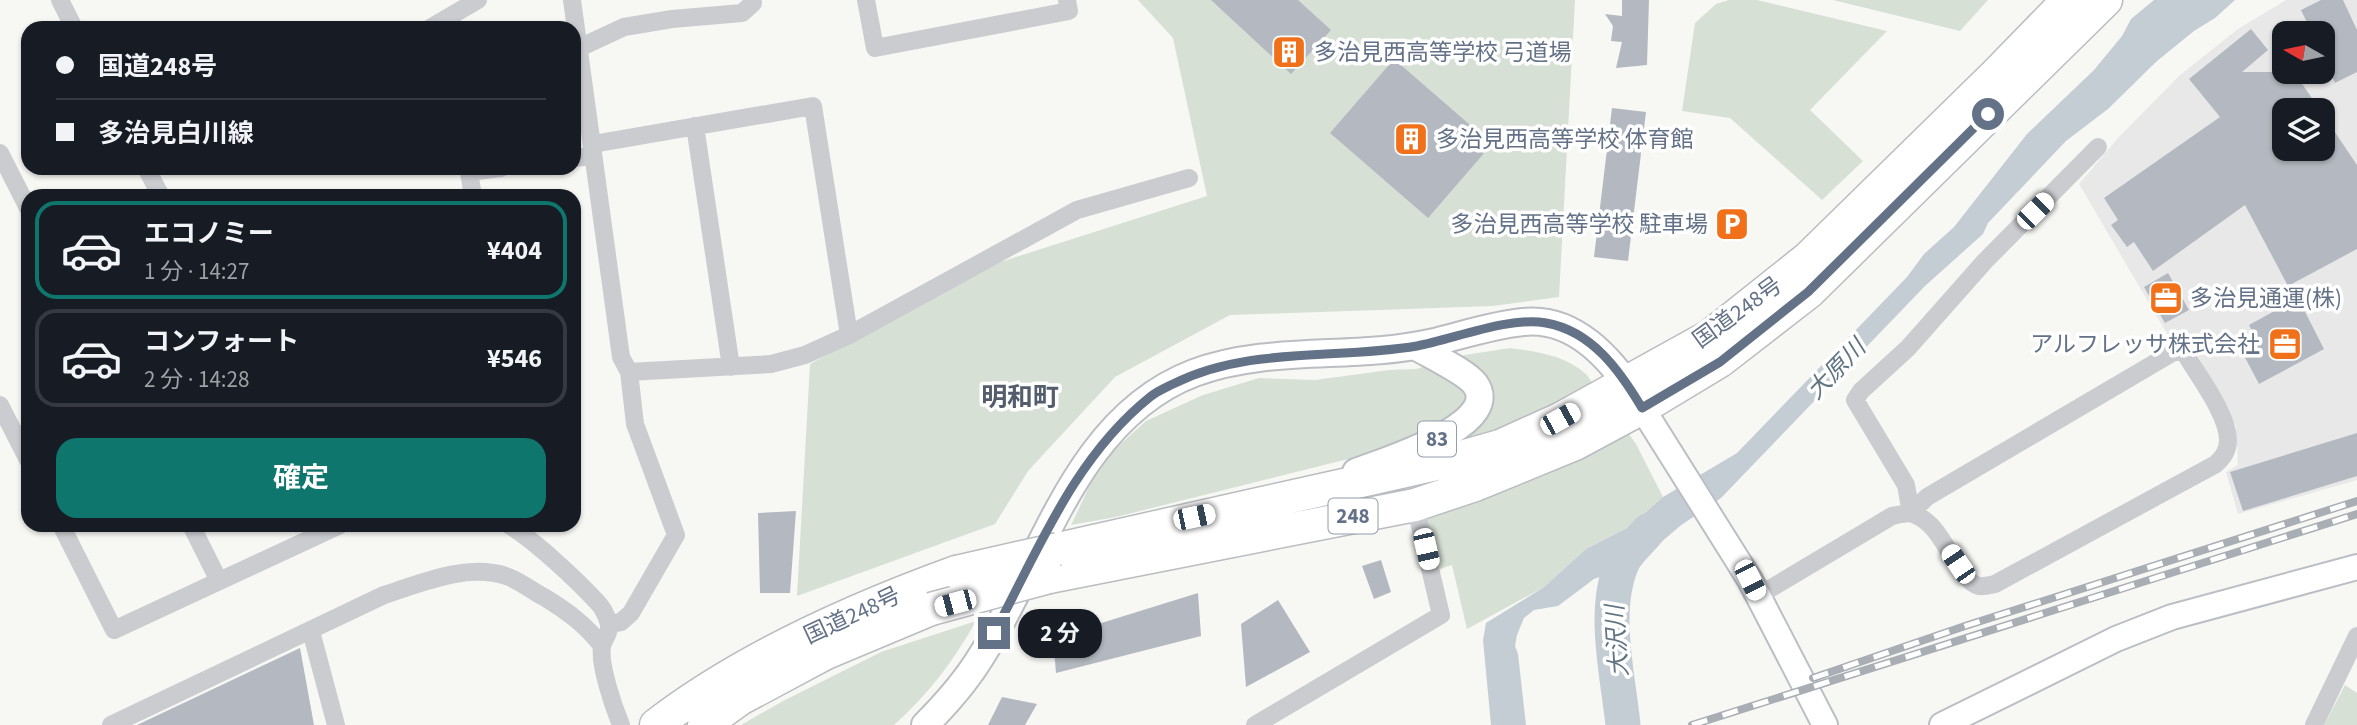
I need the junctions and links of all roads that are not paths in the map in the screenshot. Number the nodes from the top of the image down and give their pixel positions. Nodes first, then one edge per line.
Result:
1 (60, 0) edge
2 (478, 0) edge
3 (572, 0) edge
4 (866, 0) edge
5 (1067, 0) edge
6 (2068, 0) edge
7 (2106, 0) edge
8 (753, 4) dead end
9 (70, 21) edge
10 (442, 21) edge
11 (575, 21) edge
12 (581, 47) edge
13 (581, 63) edge
14 (695, 126) junction
15 (2098, 147) dead end
16 (593, 150) junction
17 (0, 153) edge
18 (581, 155) edge
19 (1189, 177) dead end
20 (21, 194) edge
21 (849, 335) junction
22 (1415, 346) junction
23 (731, 367) junction
24 (629, 372) junction
25 (1634, 395) junction
26 (0, 405) edge
27 (21, 446) edge
28 (1299, 494) junction
29 (1415, 505) junction
30 (1912, 513) junction
31 (65, 532) edge
32 (194, 532) edge
33 (321, 532) edge
34 (520, 532) edge
35 (1054, 563) junction
36 (2357, 567) edge
37 (219, 581) junction
38 (1754, 588) junction
39 (609, 624) junction
40 (310, 631) junction
41 (2357, 636) edge
42 (602, 646) junction
43 (1975, 717) edge
44 (661, 721) edge
45 (111, 725) edge
46 (336, 725) edge
47 (621, 725) edge
48 (704, 725) edge
49 (925, 725) edge
50 (1255, 725) edge
51 (1825, 725) edge
52 (1942, 725) edge
53 (2314, 725) edge

1 - 9 street
2 - 10 street
3 - 11 street
4 - 5 street
6 - 25 highway, 国道248号 / 248
7 - 25 highway, 国道248号 / 248
8 - 12 street
13 - 16 street
14 - 16 street
14 - 21 street
14 - 23 street
15 - 30 street
16 - 18 street
16 - 24 street
17 - 20 street
19 - 21 street
21 - 23 street
22 - 25 main road
22 - 28 main road, 83
22 - 49 main road
23 - 24 street
24 - 39 street
25 - 28 highway, 国道248号 / 248
25 - 29 highway, 国道248号 / 248
25 - 38 street
26 - 27 street
28 - 35 highway, 国道248号 / 248
29 - 35 highway, 国道248号 / 248
29 - 50 street
30 - 30 street
30 - 38 street
31 - 37 street
32 - 37 street
33 - 37 street
34 - 39 street
35 - 44 highway, 国道248号 / 248, bridge
35 - 48 highway, 国道248号 / 248, bridge
36 - 43 street
38 - 51 street
39 - 42 street
40 - 42 street
40 - 45 street
40 - 46 street
41 - 53 street
42 - 47 street
43 - 52 street

